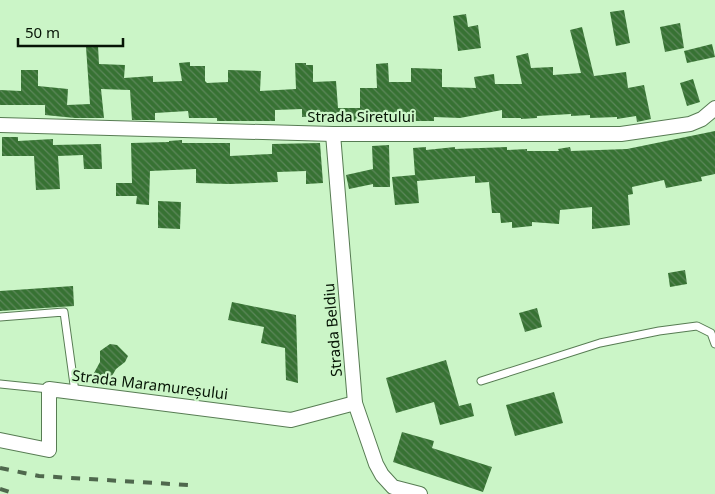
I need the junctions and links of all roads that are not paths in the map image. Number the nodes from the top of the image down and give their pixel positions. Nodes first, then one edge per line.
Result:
1 (715, 108) edge
2 (0, 125) edge
3 (333, 134) junction
4 (0, 317) edge
5 (715, 344) edge
6 (481, 381) dead end
7 (0, 384) edge
8 (49, 389) junction
9 (75, 392) junction
10 (355, 403) junction
11 (0, 440) edge
12 (420, 494) edge

1 - 3 street, Strada Siretului
2 - 3 street, Strada Siretului
3 - 10 street, Strada Beldiu
4 - 9 lane
5 - 6 lane
7 - 8 lane
8 - 9 street, Strada Maramureșului
8 - 11 street
9 - 10 street, Strada Maramureșului
10 - 12 street, Strada Beldiu

